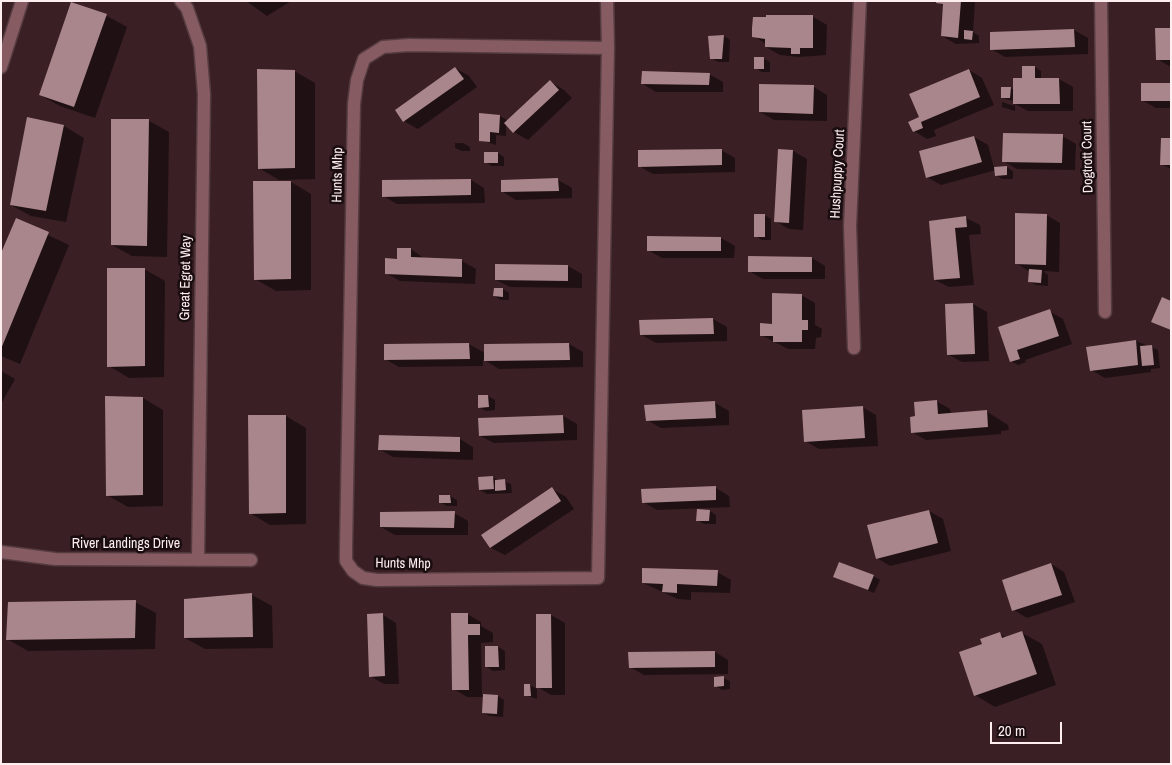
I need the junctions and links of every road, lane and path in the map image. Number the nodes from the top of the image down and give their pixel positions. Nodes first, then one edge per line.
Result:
1 (22, 1) edge
2 (182, 1) edge
3 (607, 1) edge
4 (860, 1) edge
5 (1101, 1) edge
6 (608, 48) junction
7 (1, 67) edge
8 (1105, 312) dead end
9 (854, 348) dead end
10 (1, 552) edge
11 (198, 560) junction
12 (251, 560) dead end

1 - 7 street
2 - 11 street, Great Egret Way
3 - 6 street, Hunts Mhp
4 - 9 street, Hushpuppy Court
5 - 8 street, Dogtrott Court
6 - 6 street, Hunts Mhp
10 - 11 street, River Landings Drive
11 - 12 street, River Landings Drive

